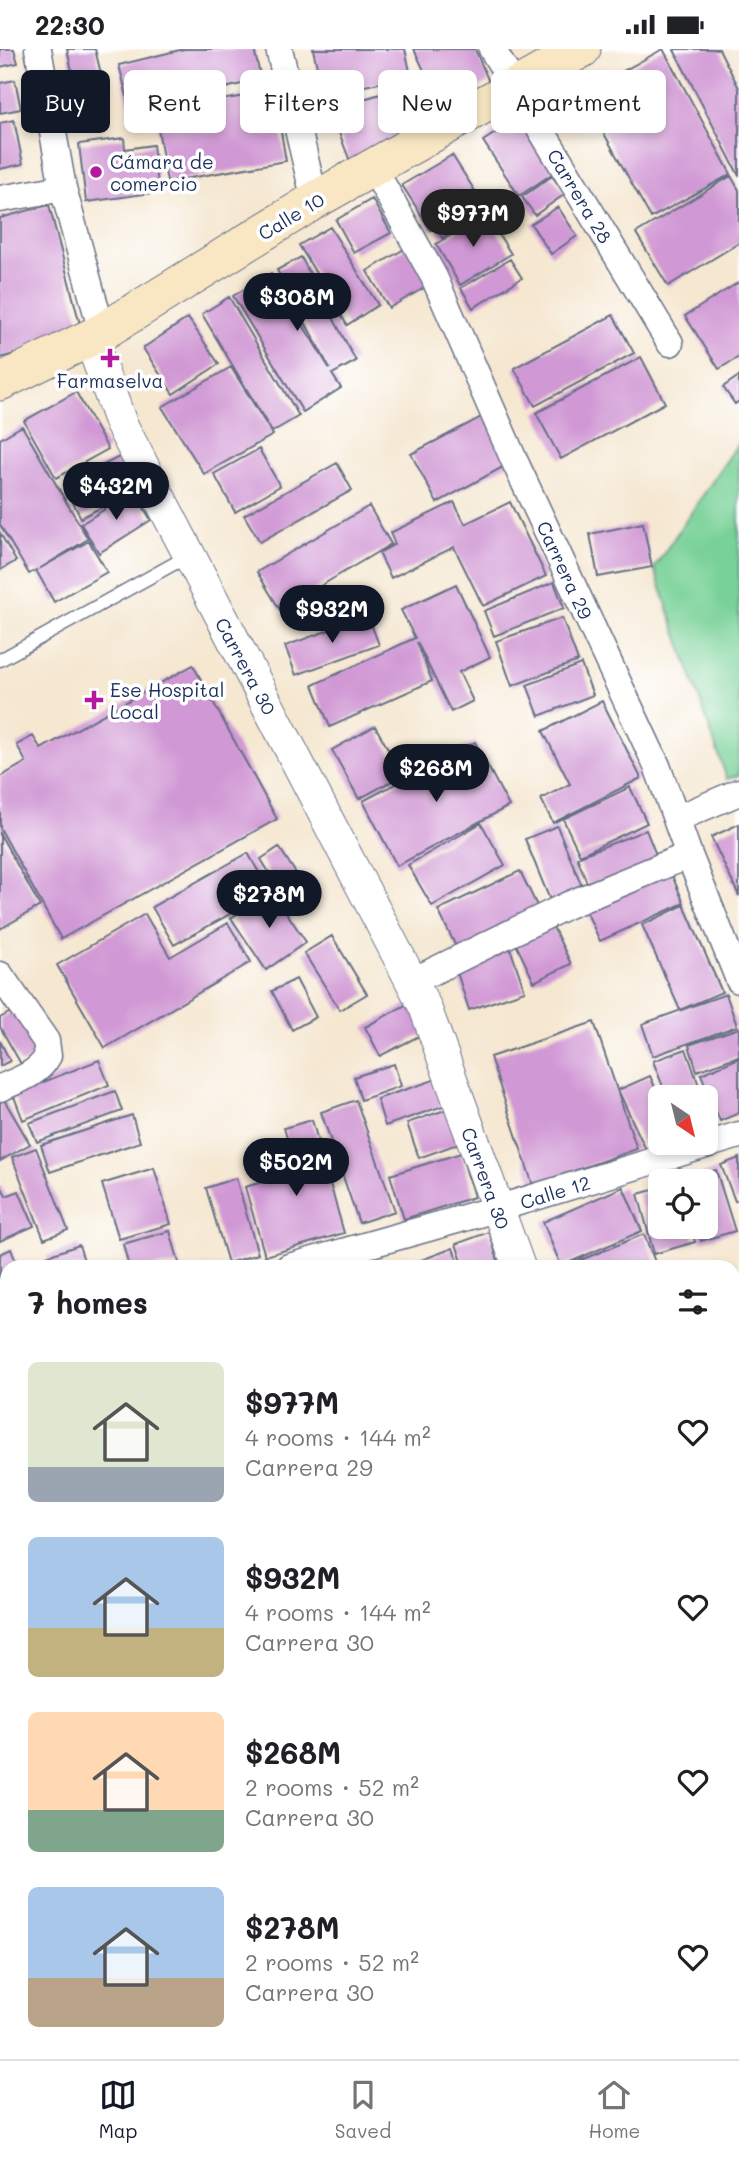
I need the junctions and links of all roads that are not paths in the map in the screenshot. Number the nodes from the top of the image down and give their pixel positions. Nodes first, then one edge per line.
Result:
1 (38, 49) edge
2 (279, 49) edge
3 (492, 49) edge
4 (582, 49) edge
5 (504, 70) edge
6 (543, 70) edge
7 (491, 100) edge
8 (543, 133) edge
9 (374, 169) junction
10 (63, 188) junction
11 (0, 199) edge
12 (317, 199) junction
13 (102, 332) junction
14 (670, 343) dead end
15 (0, 382) edge
16 (188, 556) junction
17 (0, 660) edge
18 (739, 792) edge
19 (676, 819) junction
20 (689, 855) junction
21 (0, 975) edge
22 (739, 980) edge
23 (411, 982) junction
24 (0, 1088) edge
25 (739, 1135) edge
26 (496, 1209) junction
27 (314, 1260) edge
28 (516, 1260) edge

1 - 10 street, Carrera 30
2 - 12 street
3 - 5 street, Carrera 28
4 - 6 main road, Calle 10
7 - 9 main road, Calle 10
8 - 14 street, Carrera 28
9 - 12 main road, Calle 10
9 - 19 street, Carrera 29
10 - 11 street
10 - 13 street, Carrera 30
12 - 13 main road, Calle 10
13 - 15 main road, Calle 10
13 - 16 street, Carrera 30
16 - 17 lane
16 - 23 street, Carrera 30
18 - 19 street
19 - 20 street, Carrera 29
20 - 22 street, Carrera 29
20 - 23 street
21 - 24 street
23 - 26 street, Carrera 30
25 - 26 street, Calle 12
26 - 27 street, Calle 12
26 - 28 street, Carrera 30

